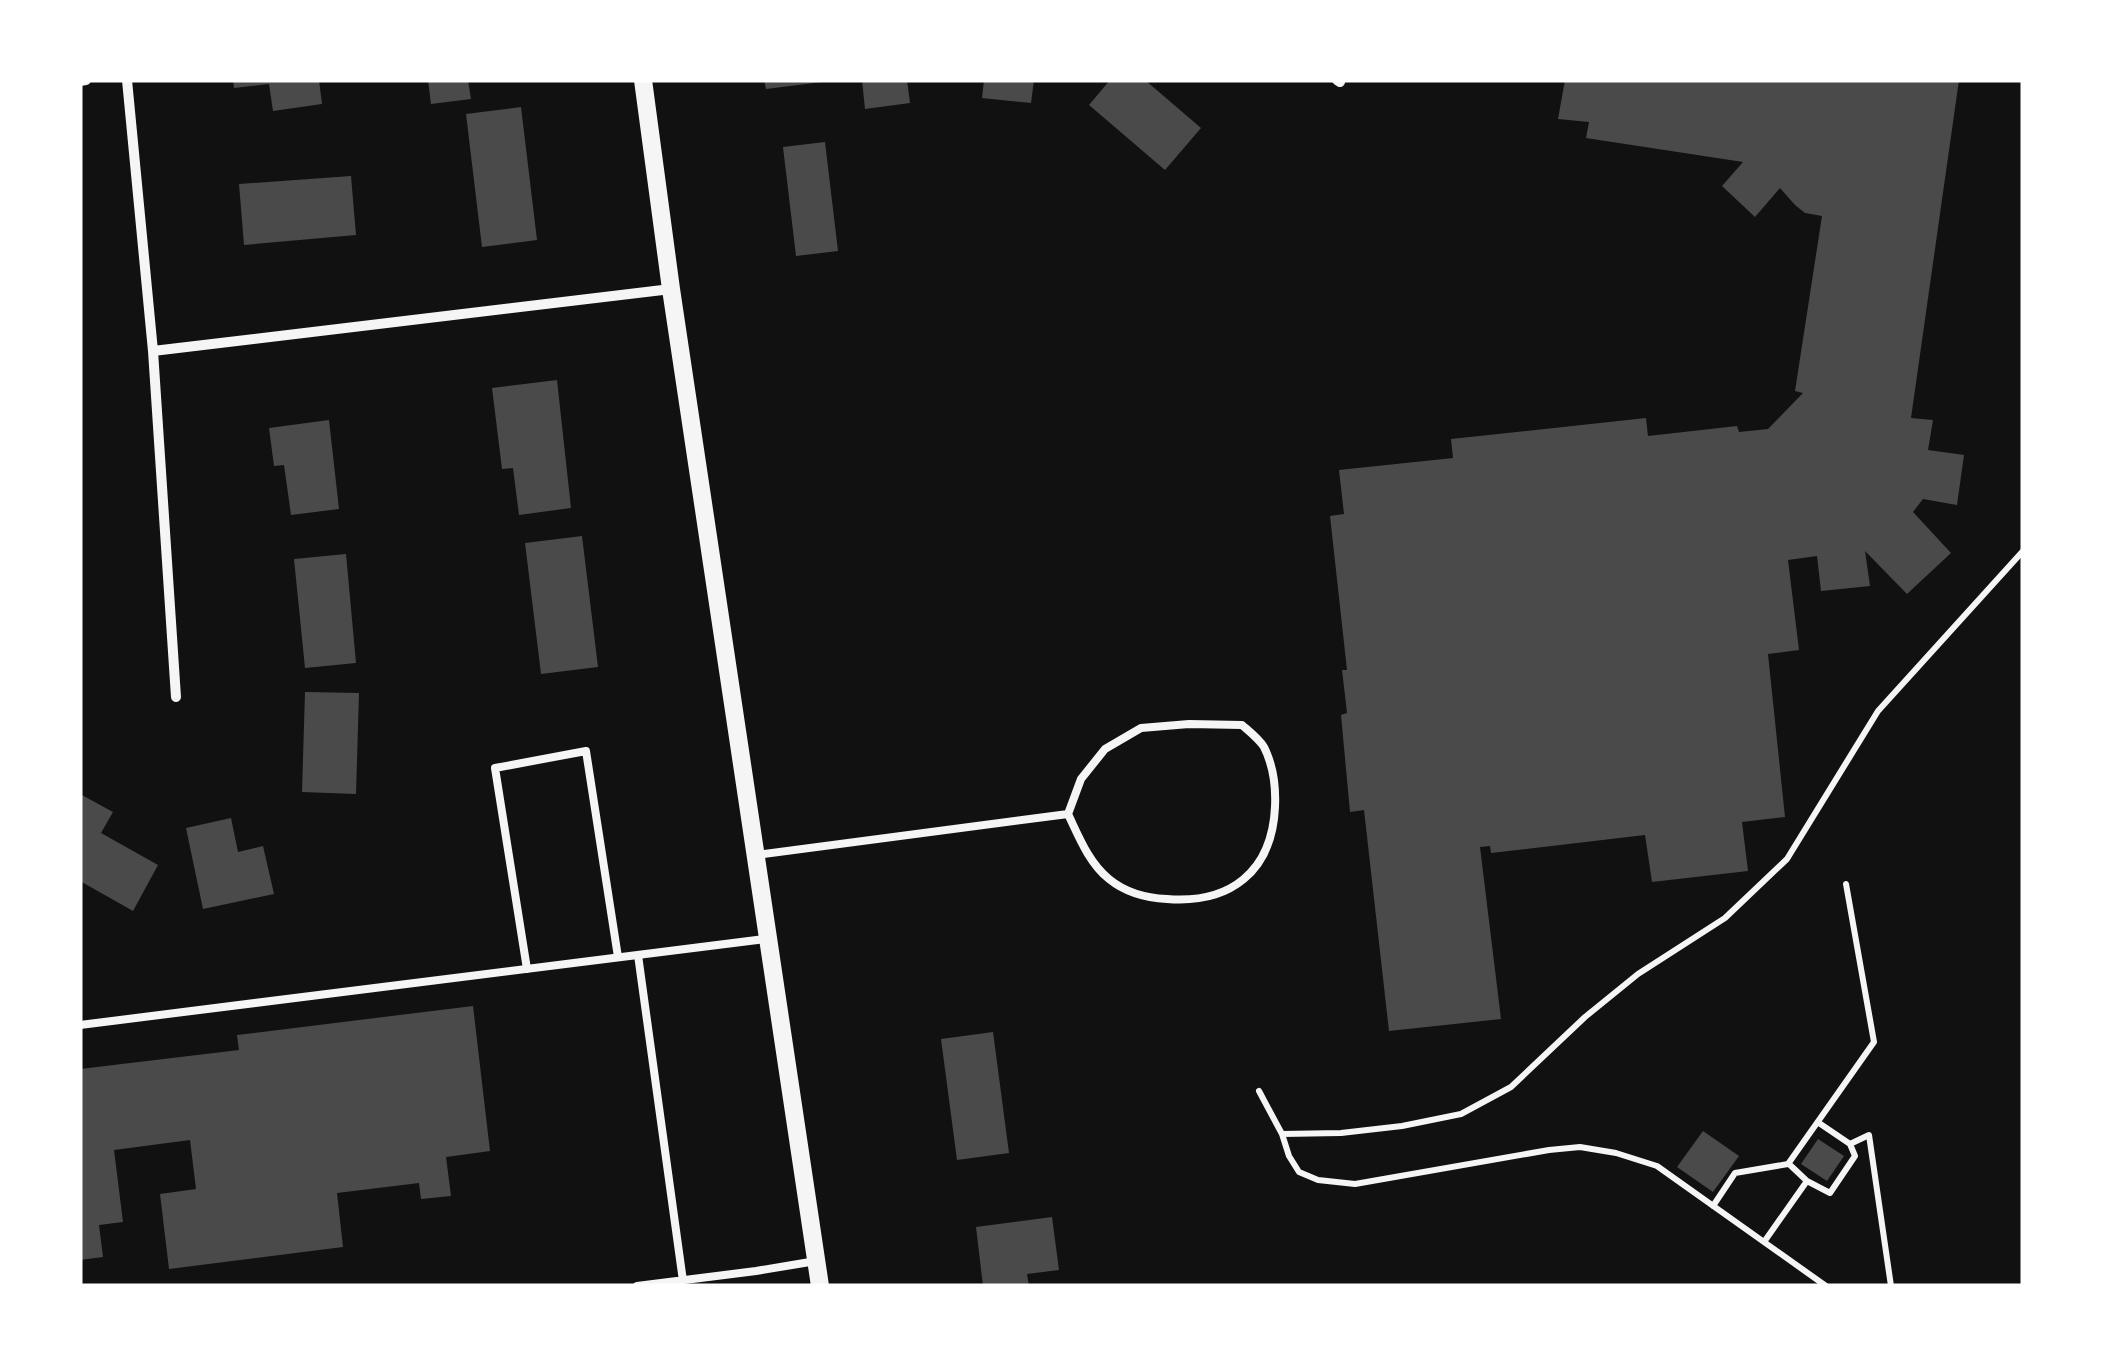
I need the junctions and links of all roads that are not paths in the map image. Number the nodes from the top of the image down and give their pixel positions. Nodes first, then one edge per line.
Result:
1 (128, 80) edge
2 (643, 80) edge
3 (671, 290) junction
4 (152, 352) junction
5 (176, 697) dead end
6 (1068, 814) junction
7 (756, 855) junction
8 (768, 939) junction
9 (638, 954) junction
10 (618, 957) junction
11 (527, 969) junction
12 (80, 1024) edge
13 (816, 1261) junction
14 (683, 1281) junction
15 (636, 1286) edge
16 (820, 1286) edge

1 - 4 street
2 - 3 street
3 - 4 street
3 - 7 street
4 - 5 street
6 - 6 lane
6 - 7 lane
7 - 8 street
8 - 9 lane
8 - 13 street
9 - 10 lane
9 - 14 lane
10 - 11 lane
10 - 11 lane
11 - 12 lane
13 - 14 lane
13 - 16 street
14 - 15 lane

